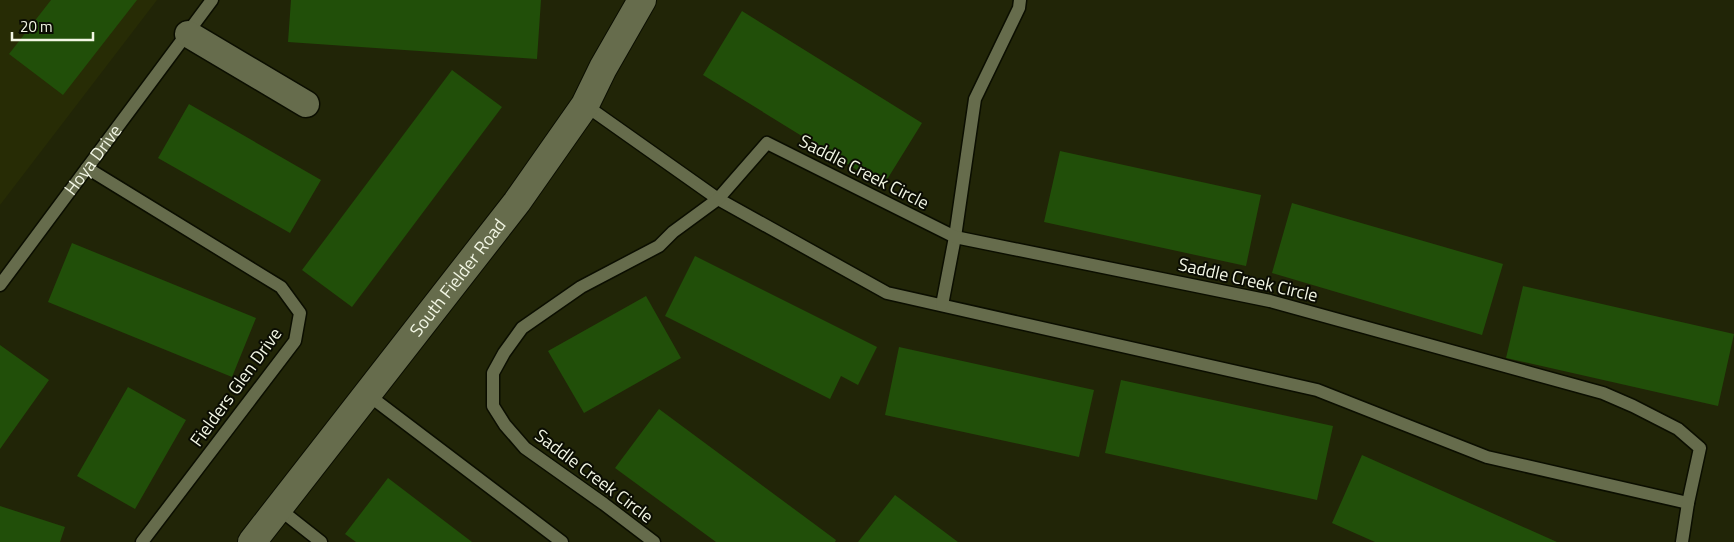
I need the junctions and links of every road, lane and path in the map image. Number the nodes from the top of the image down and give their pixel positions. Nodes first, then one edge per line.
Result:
1 (212, 0) edge
2 (642, 0) edge
3 (1020, 0) edge
4 (188, 34) junction
5 (306, 104) dead end
6 (585, 105) junction
7 (87, 168) junction
8 (718, 199) junction
9 (956, 237) junction
10 (0, 285) edge
11 (942, 305) junction
12 (367, 394) junction
13 (1688, 503) junction
14 (278, 508) junction
15 (142, 542) edge
16 (252, 542) edge
17 (321, 542) edge
18 (562, 542) edge
19 (654, 542) edge
20 (1682, 542) edge

1 - 4 lane, Hoya Drive
2 - 6 street, South Fielder Road
3 - 9 lane
4 - 5 street
4 - 7 lane, Hoya Drive
6 - 8 lane
6 - 12 street, South Fielder Road
7 - 10 lane, Hoya Drive
7 - 15 lane, Fielders Glen Drive
8 - 9 lane, Saddle Creek Circle
8 - 11 lane
8 - 19 lane, Saddle Creek Circle
9 - 11 lane
9 - 13 lane, Saddle Creek Circle
11 - 13 lane
12 - 14 street, South Fielder Road
12 - 18 lane
13 - 20 lane, Saddle Creek Circle
14 - 16 street, South Fielder Road
14 - 17 lane

